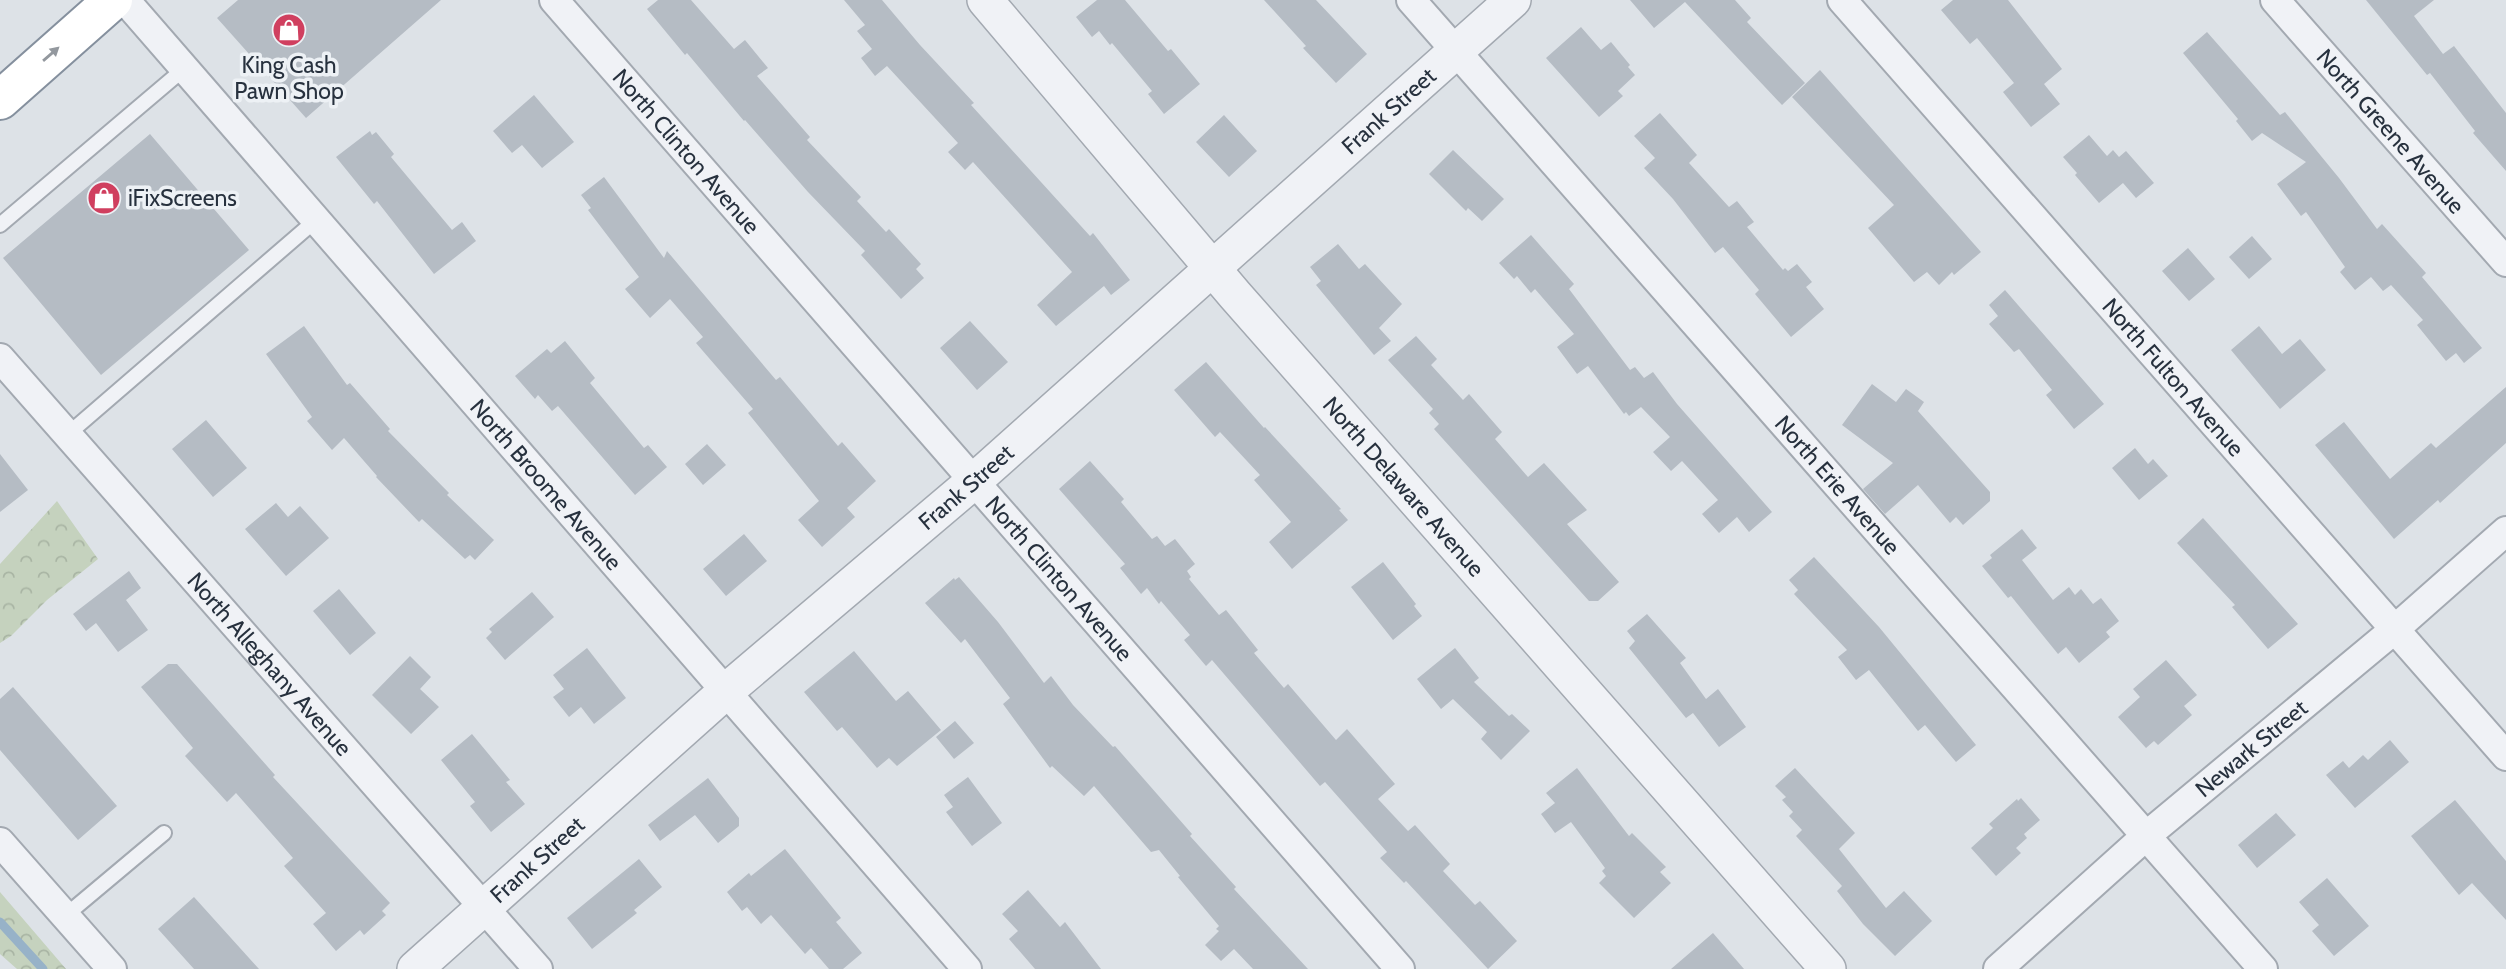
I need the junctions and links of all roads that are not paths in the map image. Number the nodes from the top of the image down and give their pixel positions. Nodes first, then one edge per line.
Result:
1 (113, 0) edge
2 (125, 0) edge
3 (554, 0) edge
4 (985, 0) edge
5 (1411, 0) edge
6 (1514, 0) edge
7 (1842, 0) edge
8 (2275, 0) edge
9 (1455, 50) junction
10 (184, 68) junction
11 (0, 100) edge
12 (316, 220) junction
13 (0, 225) edge
14 (2506, 262) edge
15 (1212, 268) junction
16 (0, 359) edge
17 (68, 435) junction
18 (974, 481) junction
19 (2506, 531) edge
20 (2395, 629) junction
21 (725, 692) junction
22 (2506, 756) edge
23 (164, 833) dead end
24 (2146, 836) junction
25 (0, 842) edge
26 (485, 906) junction
27 (65, 916) junction
28 (112, 969) edge
29 (415, 969) edge
30 (538, 969) edge
31 (967, 969) edge
32 (1400, 969) edge
33 (1828, 969) edge
34 (1998, 969) edge
35 (2263, 969) edge

11 -> 1 highway
2 - 10 street, North Broome Avenue
3 - 18 street, North Clinton Avenue
4 - 15 street, North Delaware Avenue
5 - 9 street, North Erie Avenue
6 - 9 street, Frank Street
7 - 20 street, North Fulton Avenue
8 - 14 street, North Greene Avenue
9 - 15 street, Frank Street
9 - 24 street, North Erie Avenue
10 - 12 street, North Broome Avenue
10 - 13 lane
12 - 17 lane
12 - 21 street, North Broome Avenue
15 - 18 street, Frank Street
15 - 33 street, North Delaware Avenue
16 - 17 street, North Alleghany Avenue
17 - 26 street, North Alleghany Avenue
18 - 21 street, Frank Street
18 - 32 street, North Clinton Avenue
19 - 20 street, Newark Street
20 - 22 street, North Fulton Avenue
20 - 24 street, Newark Street
21 - 26 street, Frank Street
21 - 31 street, North Broome Avenue
23 - 27 lane
24 - 34 street, Newark Street
24 - 35 street, North Erie Avenue
25 - 27 street
26 - 29 street, Frank Street
26 - 30 street, North Alleghany Avenue
27 - 28 street

